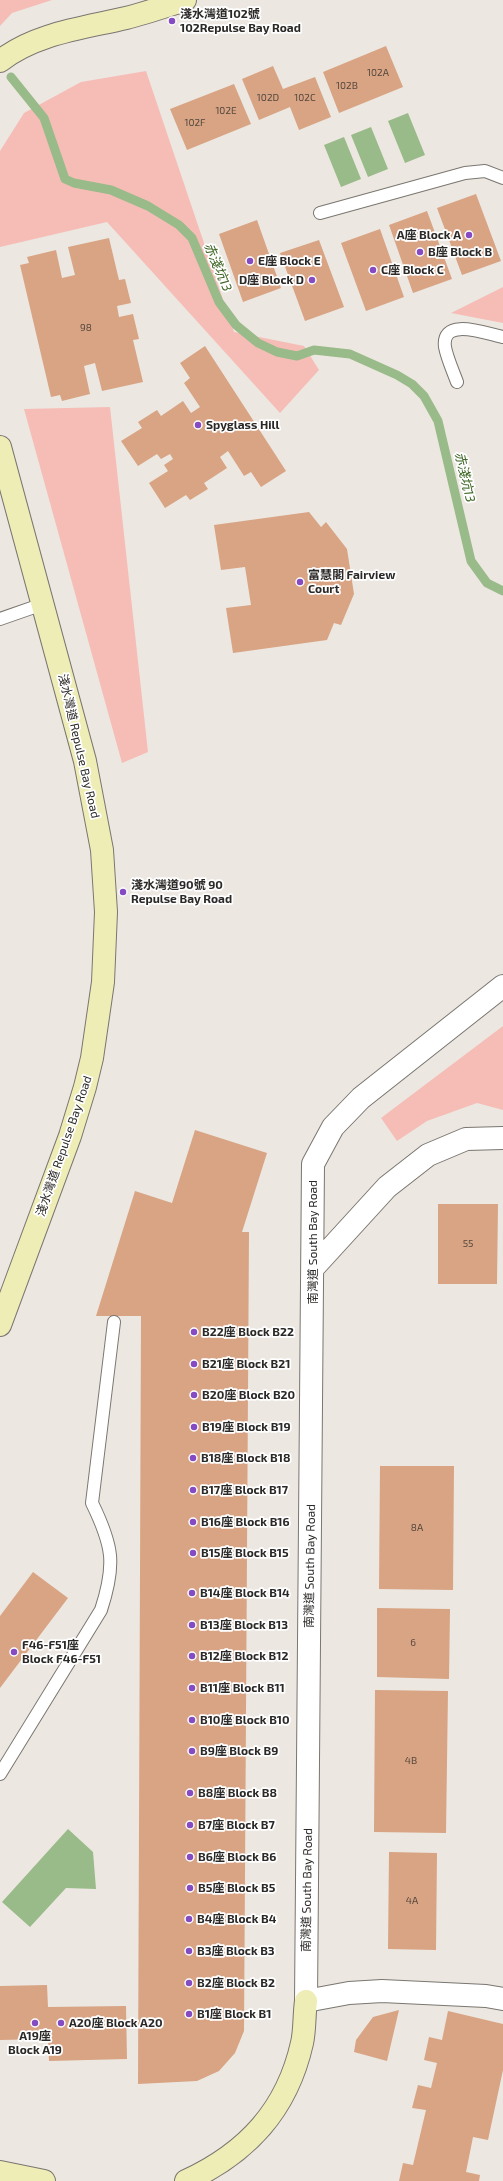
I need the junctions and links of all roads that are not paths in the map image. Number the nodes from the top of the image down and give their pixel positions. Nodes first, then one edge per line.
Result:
1 (185, 0) edge
2 (0, 61) edge
3 (503, 178) edge
4 (320, 213) dead end
5 (503, 337) edge
6 (457, 382) dead end
7 (0, 446) edge
8 (43, 604) junction
9 (0, 619) edge
10 (503, 986) edge
11 (503, 1138) edge
12 (313, 1268) junction
13 (6, 1292) edge
14 (114, 1322) dead end
15 (0, 1325) edge
16 (0, 1774) edge
17 (497, 1994) edge
18 (306, 2001) junction
19 (0, 2172) edge
20 (44, 2181) edge
21 (186, 2181) edge

1 - 2 main road
3 - 4 lane
5 - 6 lane
7 - 8 main road, 淺水灣道 Repulse Bay Road
8 - 9 lane
8 - 13 main road, 淺水灣道 Repulse Bay Road
10 - 12 street, 南灣道 South Bay Road
11 - 12 street
12 - 18 street, 南灣道 South Bay Road
13 - 15 main road, 淺水灣道 Repulse Bay Road
14 - 16 lane
17 - 18 street
18 - 21 main road, 南灣道 South Bay Road
19 - 20 main road

